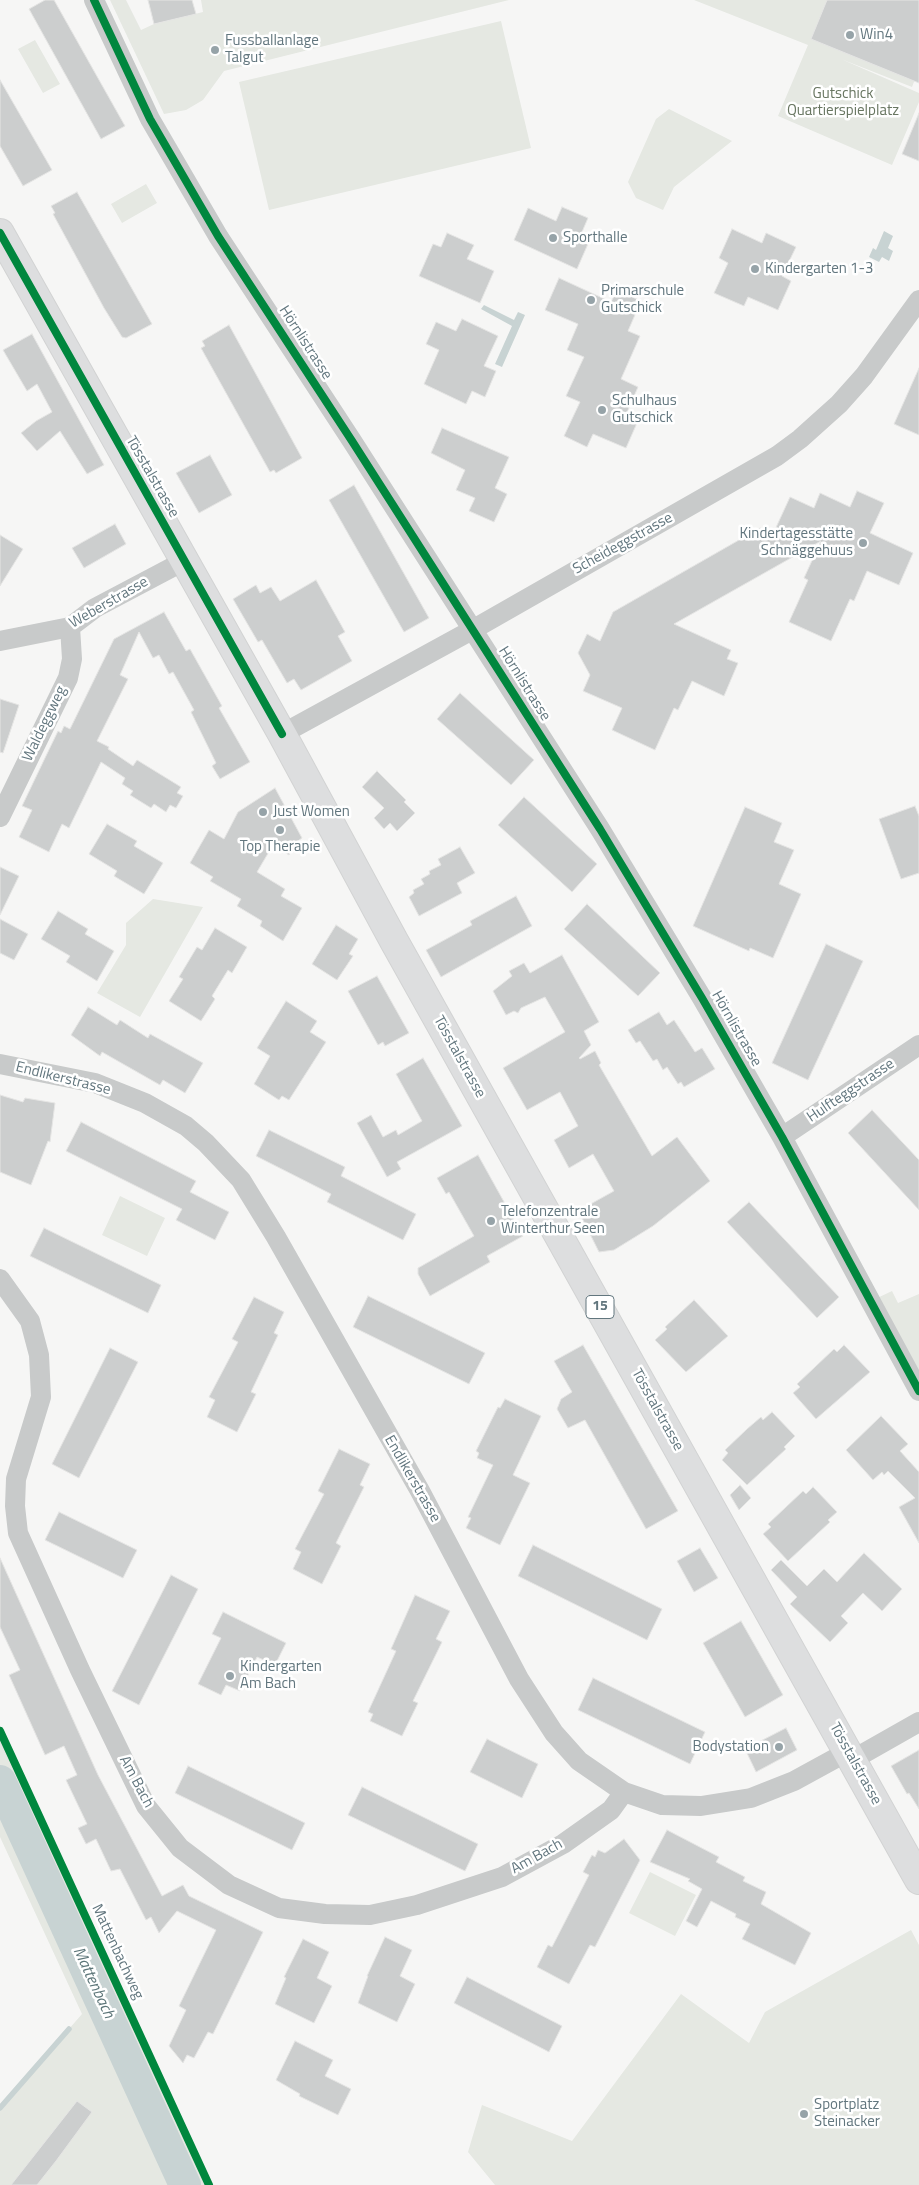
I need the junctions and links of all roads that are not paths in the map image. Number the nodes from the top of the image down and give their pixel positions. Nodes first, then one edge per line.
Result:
1 (94, 0) edge
2 (0, 233) edge
3 (919, 300) edge
4 (184, 561) junction
5 (70, 627) junction
6 (472, 630) junction
7 (0, 641) edge
8 (282, 734) junction
9 (0, 816) edge
10 (919, 1044) edge
11 (0, 1064) edge
12 (782, 1137) junction
13 (0, 1279) edge
14 (919, 1391) edge
15 (919, 1722) edge
16 (849, 1756) junction
17 (624, 1792) junction
18 (919, 1880) edge

1 - 6 street, Hörnlistrasse
2 - 4 main road, Tösstalstrasse / 15
3 - 6 street, Scheideggstrasse
4 - 5 street, Weberstrasse
4 - 8 main road, Tösstalstrasse / 15
5 - 7 street, Weberstrasse
5 - 9 street, Waldeggweg
6 - 8 street, Scheideggstrasse
6 - 12 street, Hörnlistrasse
8 - 16 main road, Tösstalstrasse / 15
10 - 12 street, Hulfteggstrasse
11 - 17 street, Endlikerstrasse
12 - 14 street, Hörnlistrasse
13 - 17 street, Am Bach
15 - 16 street
16 - 17 street, Endlikerstrasse
16 - 18 main road, Tösstalstrasse / 15

